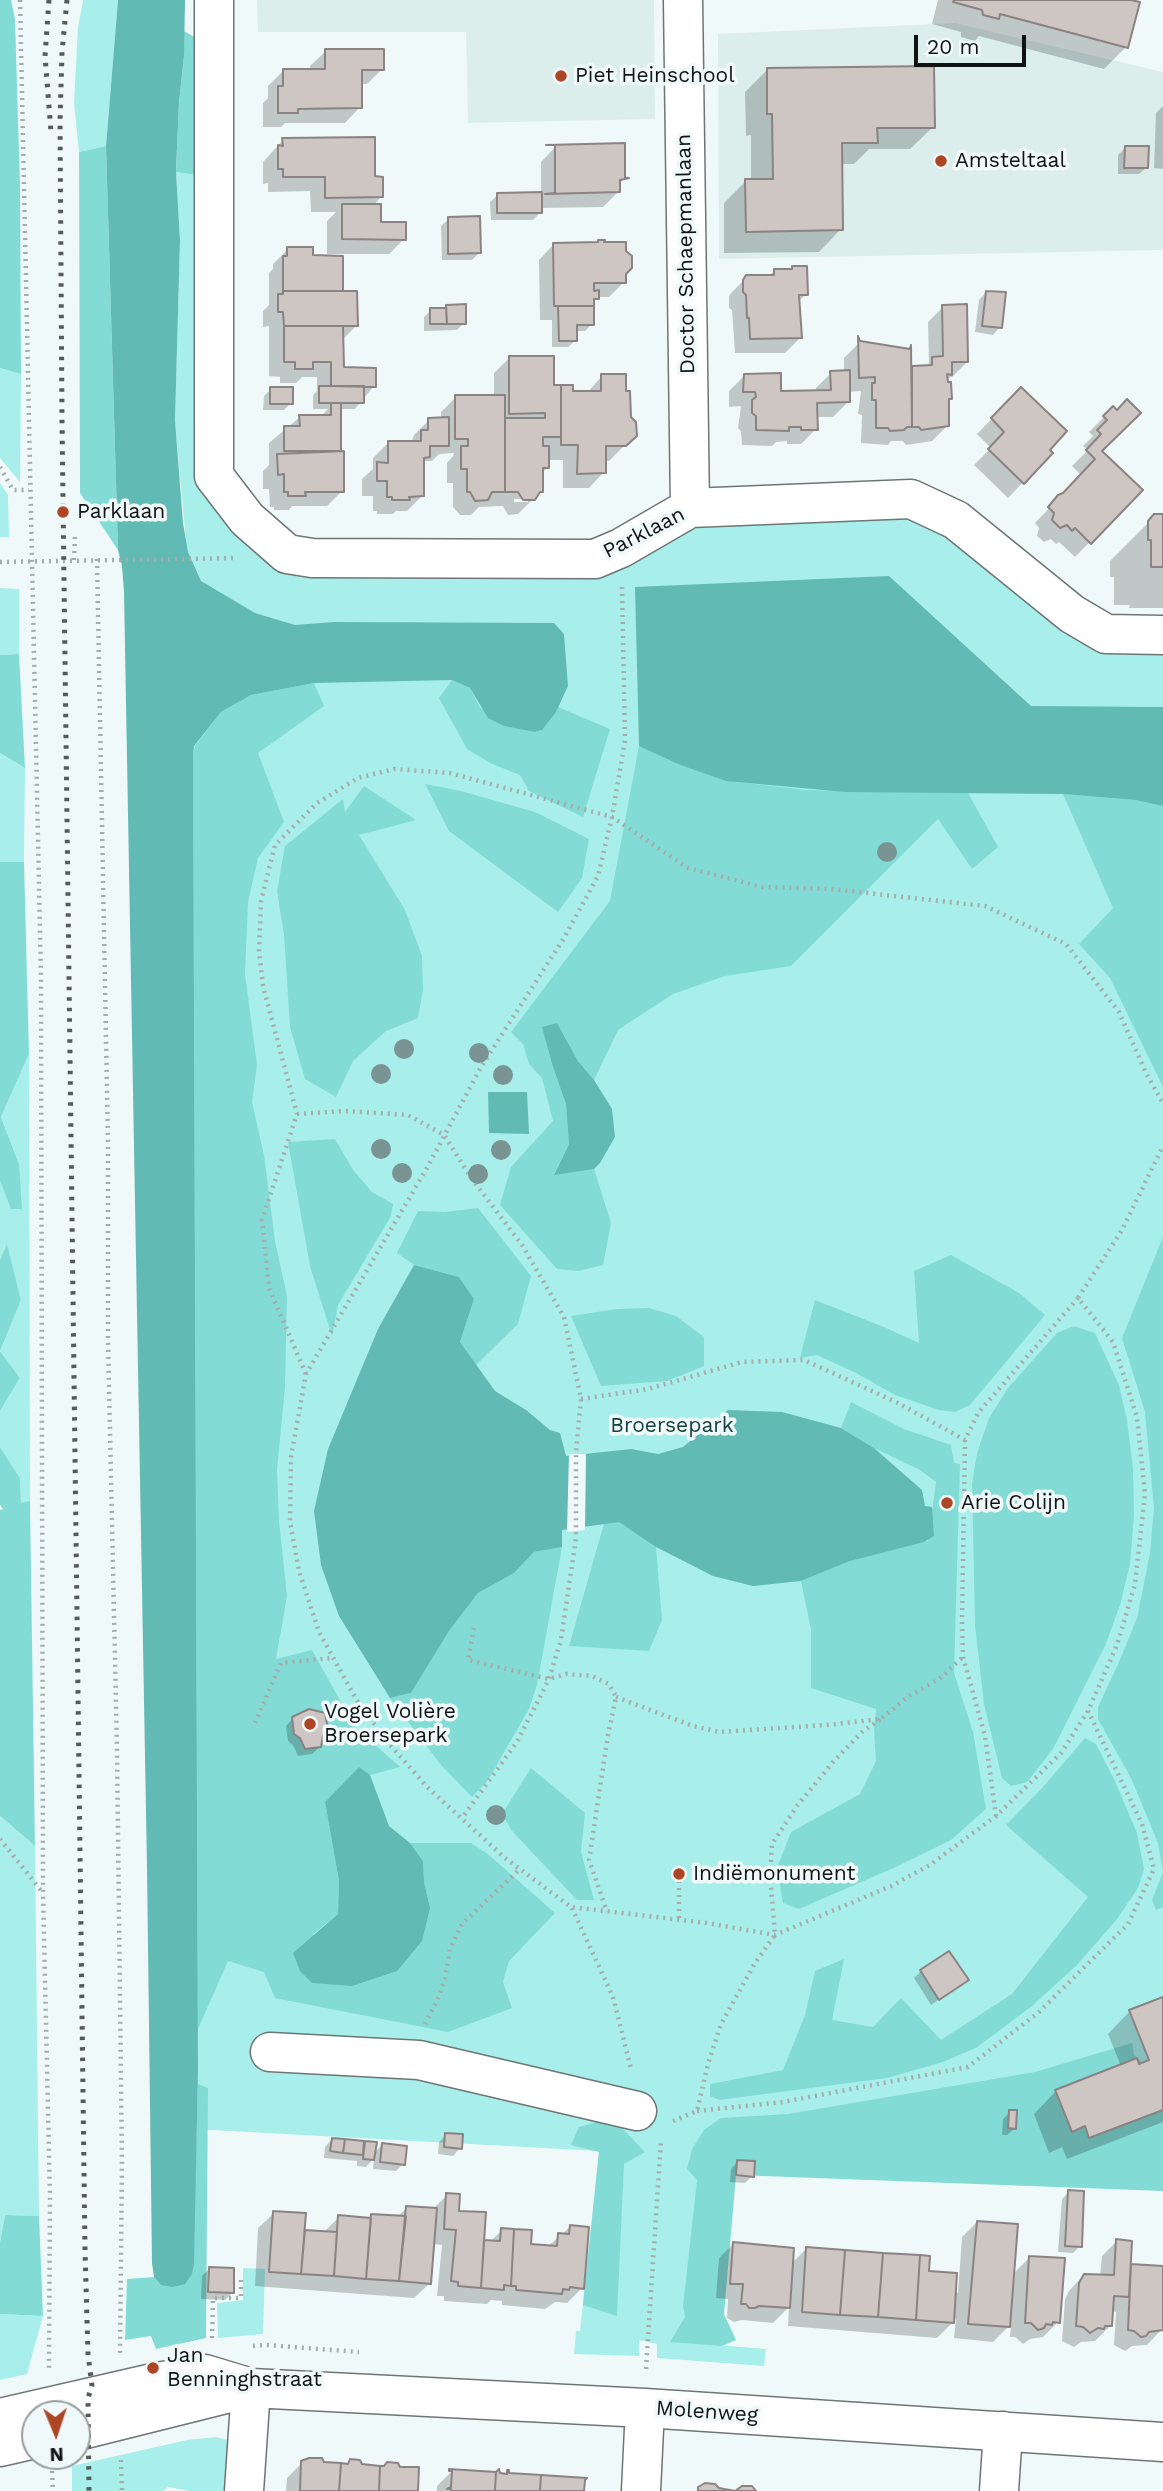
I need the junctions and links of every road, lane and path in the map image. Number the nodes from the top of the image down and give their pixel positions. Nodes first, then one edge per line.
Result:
1 (20, 0) edge
2 (214, 0) edge
3 (683, 0) edge
4 (0, 467) edge
5 (29, 490) junction
6 (690, 508) junction
7 (75, 536) dead end
8 (621, 548) junction
9 (97, 559) junction
10 (204, 560) dead end
11 (74, 561) junction
12 (0, 562) edge
13 (31, 563) junction
14 (1163, 635) edge
15 (612, 817) junction
16 (1163, 1104) edge
17 (297, 1114) junction
18 (444, 1135) junction
19 (1163, 1146) edge
20 (1078, 1298) junction
21 (306, 1374) junction
22 (581, 1399) junction
23 (965, 1440) junction
24 (474, 1628) dead end
25 (963, 1657) junction
26 (332, 1658) junction
27 (550, 1679) junction
28 (616, 1697) junction
29 (1088, 1711) junction
30 (881, 1719) junction
31 (255, 1723) dead end
32 (996, 1816) junction
33 (462, 1818) junction
34 (0, 1839) edge
35 (520, 1869) junction
36 (679, 1874) dead end
37 (44, 1893) junction
38 (571, 1907) junction
39 (607, 1912) junction
40 (679, 1920) junction
41 (775, 1935) junction
42 (270, 2052) dead end
43 (419, 2060) junction
44 (697, 2111) junction
45 (650, 2118) junction
46 (241, 2276) dead end
47 (212, 2348) dead end
48 (251, 2388) junction
49 (120, 2391) junction
50 (49, 2400) edge
51 (91, 2406) edge
52 (645, 2408) junction
53 (0, 2418) edge
54 (91, 2419) edge
55 (21, 2421) edge
56 (1003, 2431) junction
57 (21, 2439) edge
58 (1163, 2442) edge
59 (0, 2447) edge
60 (244, 2491) edge
61 (641, 2491) edge
62 (999, 2491) edge

1 - 5 path
2 - 8 street, Parklaan
3 - 6 street, Doctor Schaepmanlaan
4 - 5 path
5 - 13 path
6 - 8 street, Parklaan
6 - 14 street, Parklaan
7 - 11 path
8 - 15 path
9 - 10 path
9 - 11 path
9 - 49 path
11 - 13 path
12 - 13 path
13 - 37 path
15 - 16 path
15 - 17 path
15 - 18 path
17 - 18 path
17 - 21 path
18 - 21 path
18 - 22 path
19 - 20 path
20 - 23 path
20 - 29 path
21 - 26 path
22 - 23 path
22 - 27 path
23 - 25 path
24 - 27 path
25 - 30 path
25 - 32 path
26 - 31 path
26 - 33 path
27 - 28 path
27 - 33 path
28 - 30 path
28 - 39 path
29 - 32 path
29 - 44 path
30 - 41 path
32 - 41 path
33 - 35 path
34 - 37 path
35 - 38 path
35 - 43 path
36 - 40 path
37 - 50 path
38 - 39 path
38 - 45 path
39 - 40 path
40 - 41 path
41 - 44 path
42 - 43 street
43 - 45 street
44 - 45 path
45 - 52 path
46 - 47 path
48 - 49 street, Molenweg
48 - 52 street, Molenweg
48 - 54 street, Molenweg
48 - 60 street
49 - 51 street, Molenweg
52 - 56 street, Molenweg
52 - 61 street
53 - 55 street, Molenweg
56 - 58 street, Molenweg
56 - 62 street
57 - 59 street, Molenweg

